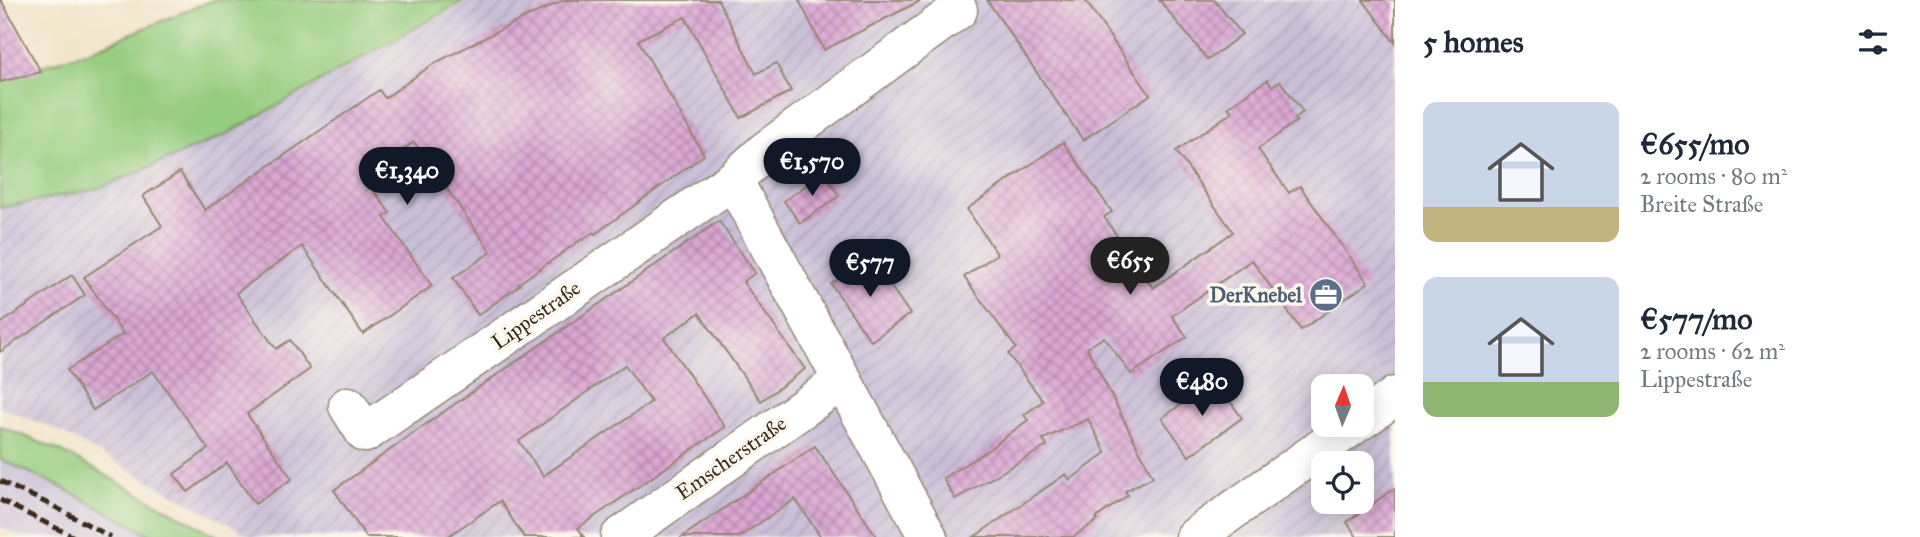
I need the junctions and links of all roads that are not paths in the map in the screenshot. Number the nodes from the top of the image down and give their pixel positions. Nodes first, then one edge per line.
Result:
1 (958, 10) dead end
2 (733, 180) junction
3 (843, 380) junction
4 (1395, 396) edge
5 (348, 406) dead end
6 (1374, 411) edge
7 (1336, 438) edge
8 (620, 537) edge
9 (928, 537) edge
10 (1195, 537) edge

1 - 2 street, Lippestraße
2 - 3 street
2 - 5 street, Lippestraße
3 - 8 street, Emscherstraße
3 - 9 street
4 - 6 street
7 - 10 street

